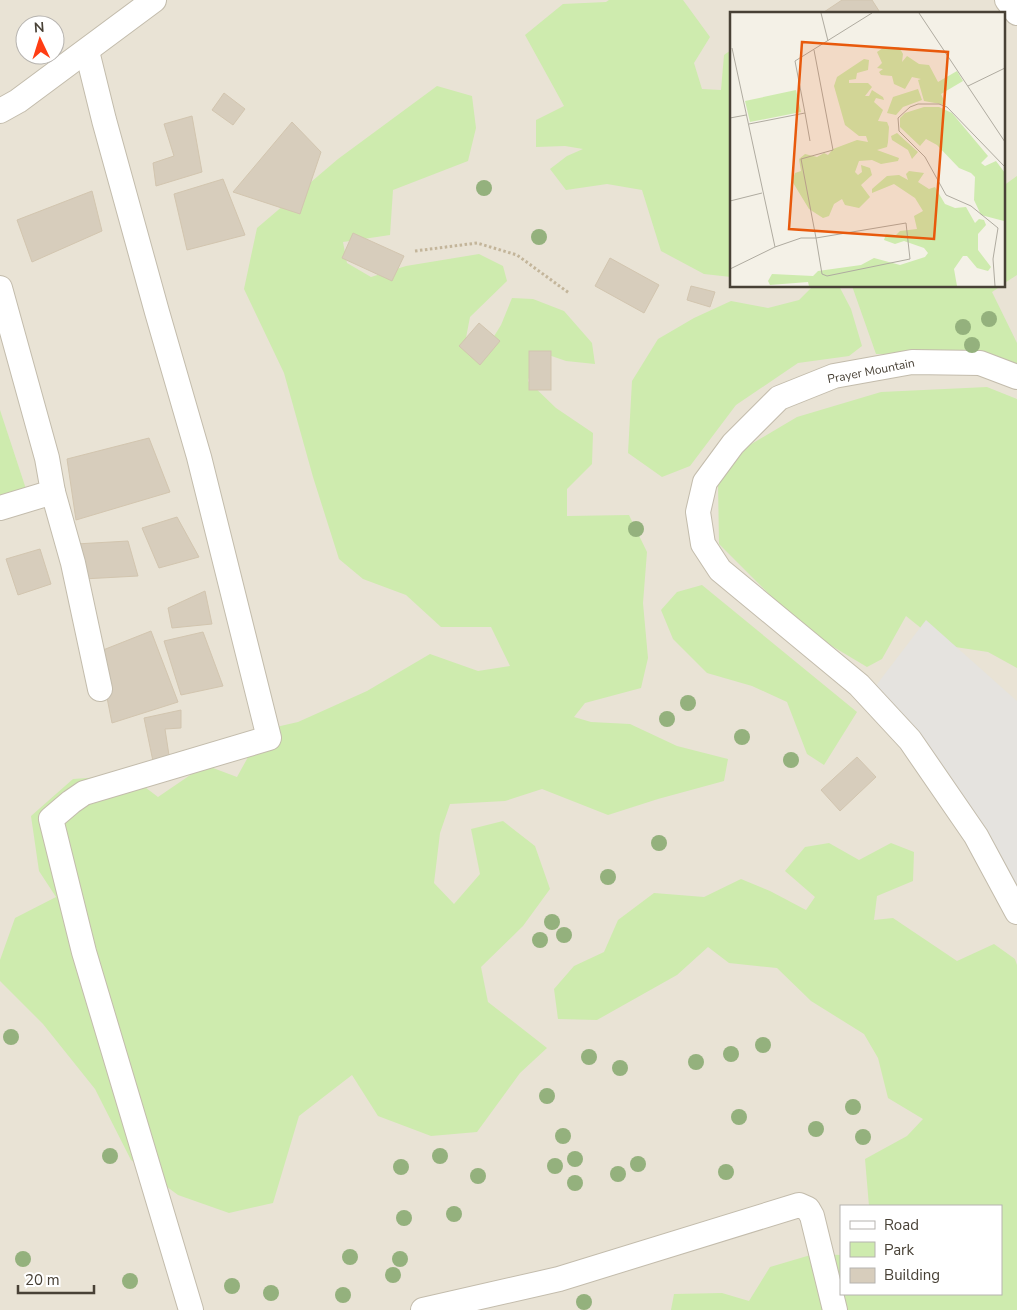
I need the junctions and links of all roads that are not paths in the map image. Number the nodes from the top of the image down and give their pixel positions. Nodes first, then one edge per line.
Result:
1 (154, 0) edge
2 (1007, 0) edge
3 (1017, 13) edge
4 (87, 50) junction
5 (0, 111) edge
6 (0, 288) edge
7 (1017, 377) edge
8 (53, 492) junction
9 (0, 508) edge
10 (100, 689) dead end
11 (1017, 912) edge
12 (191, 1310) edge
13 (423, 1310) edge
14 (835, 1310) edge

1 - 4 street
2 - 3 street
4 - 5 street
4 - 12 street
6 - 8 street
7 - 11 street, Prayer Mountain
8 - 9 street
8 - 10 street
13 - 14 street

